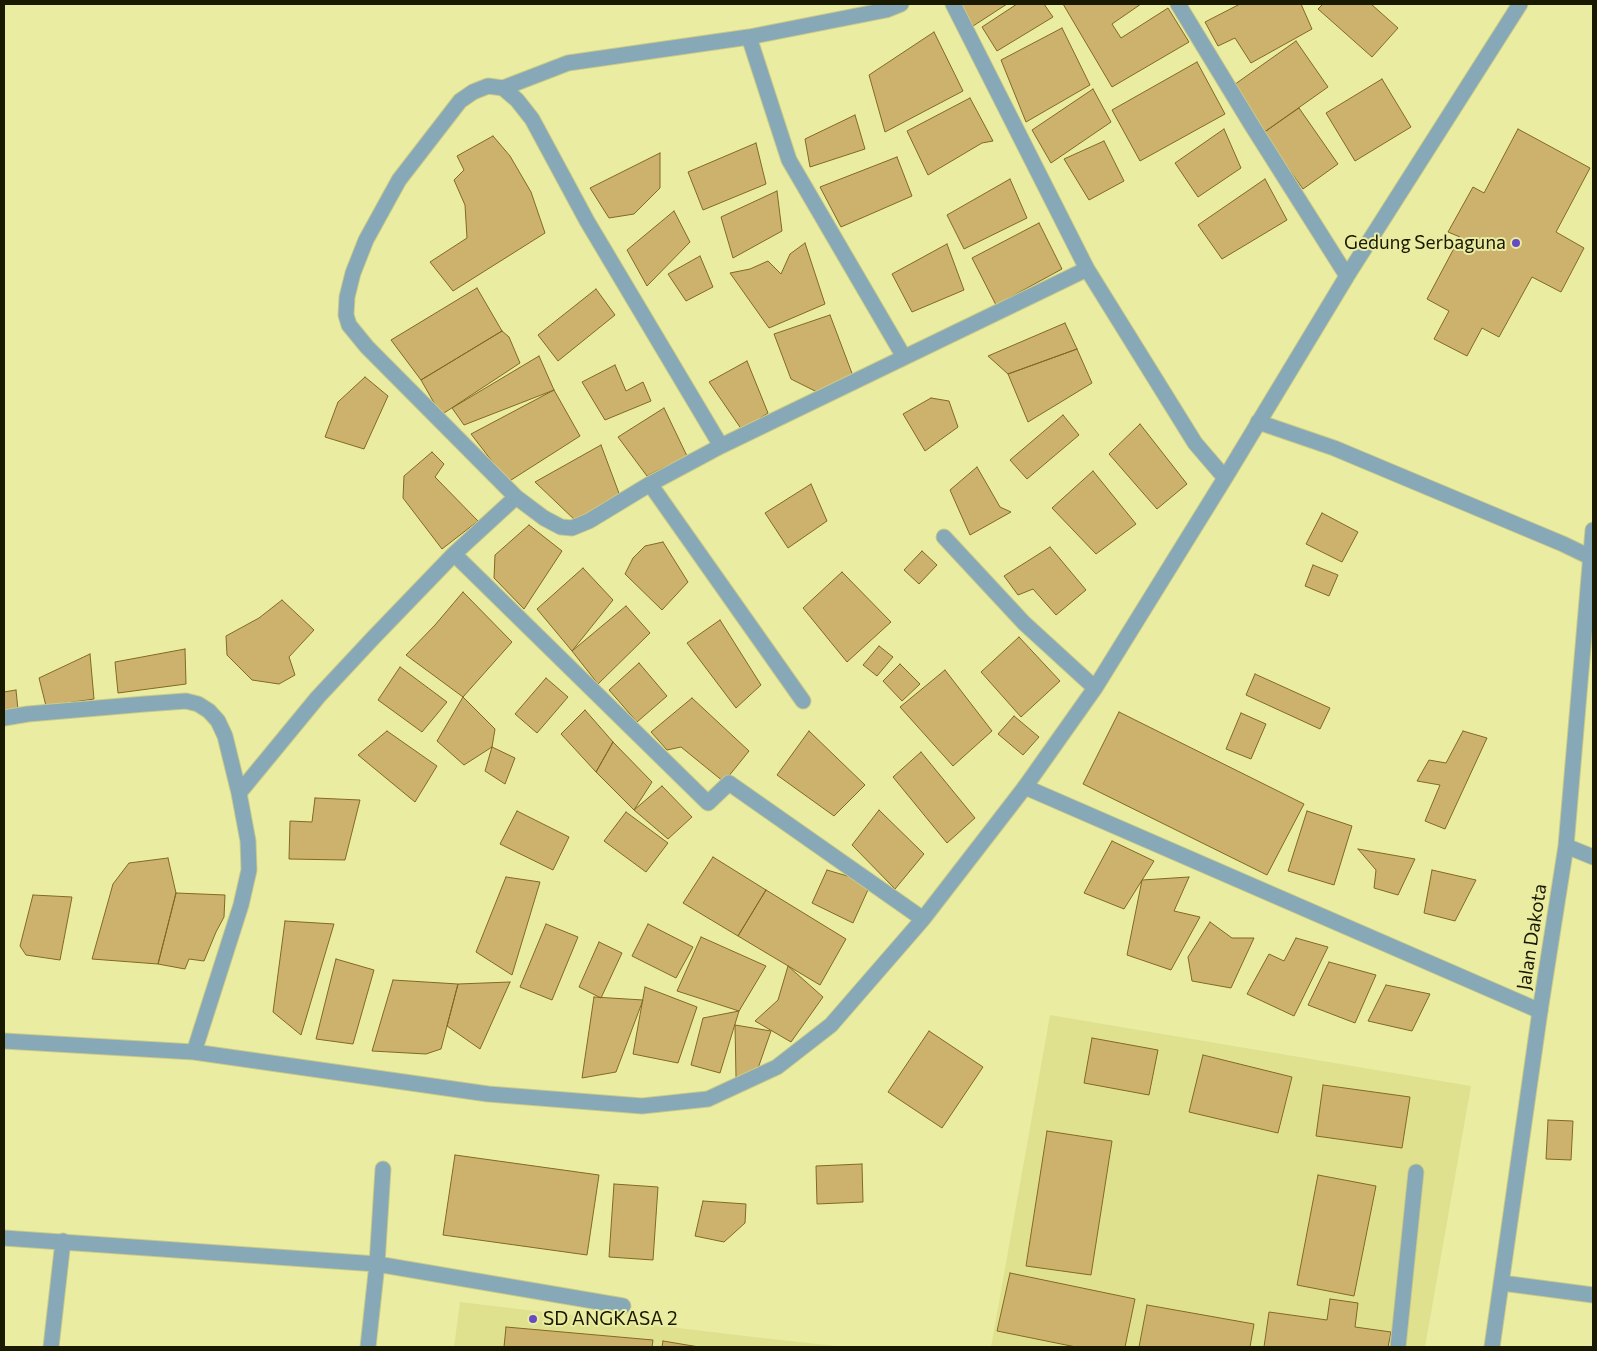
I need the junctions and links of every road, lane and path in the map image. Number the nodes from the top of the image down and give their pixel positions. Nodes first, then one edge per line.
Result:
1 (901, 4) edge
2 (953, 4) edge
3 (1178, 4) edge
4 (1520, 4) edge
5 (749, 37) junction
6 (503, 88) junction
7 (1088, 269) junction
8 (1346, 276) junction
9 (904, 357) junction
10 (1258, 422) junction
11 (721, 446) junction
12 (1225, 478) junction
13 (650, 484) junction
14 (516, 497) junction
15 (1593, 530) edge
16 (944, 537) dead end
17 (454, 554) junction
18 (1590, 557) junction
19 (1095, 688) junction
20 (803, 701) dead end
21 (4, 718) edge
22 (1025, 787) junction
23 (239, 793) junction
24 (1566, 846) junction
25 (1593, 858) edge
26 (923, 919) junction
27 (1540, 1011) junction
28 (4, 1041) edge
29 (194, 1052) junction
30 (383, 1169) dead end
31 (1416, 1172) dead end
32 (4, 1238) edge
33 (63, 1241) junction
34 (377, 1264) junction
35 (1502, 1283) junction
36 (1593, 1295) edge
37 (623, 1306) dead end
38 (52, 1347) edge
39 (368, 1347) edge
40 (1398, 1347) edge
41 (1492, 1347) edge

1 - 5 street
2 - 7 street
3 - 8 street
4 - 8 street
5 - 6 street
5 - 9 street
6 - 11 street
6 - 14 street
7 - 9 street
7 - 12 street
8 - 10 street
9 - 11 street
10 - 12 street
10 - 18 street
11 - 13 street
12 - 19 street
13 - 14 street
13 - 20 street
14 - 17 street
15 - 18 street, Jalan Dakota
16 - 19 street
17 - 23 street
17 - 26 street
18 - 24 street, Jalan Dakota
19 - 22 street
21 - 23 street
22 - 26 street
22 - 27 street
23 - 29 street
24 - 25 street
24 - 27 street, Jalan Dakota
26 - 29 street
27 - 35 street, Jalan Dakota
28 - 29 street
30 - 34 street
31 - 40 street
32 - 33 street
33 - 34 street
33 - 38 street
34 - 37 street
34 - 39 street
35 - 36 street
35 - 41 street, Jalan Dakota

